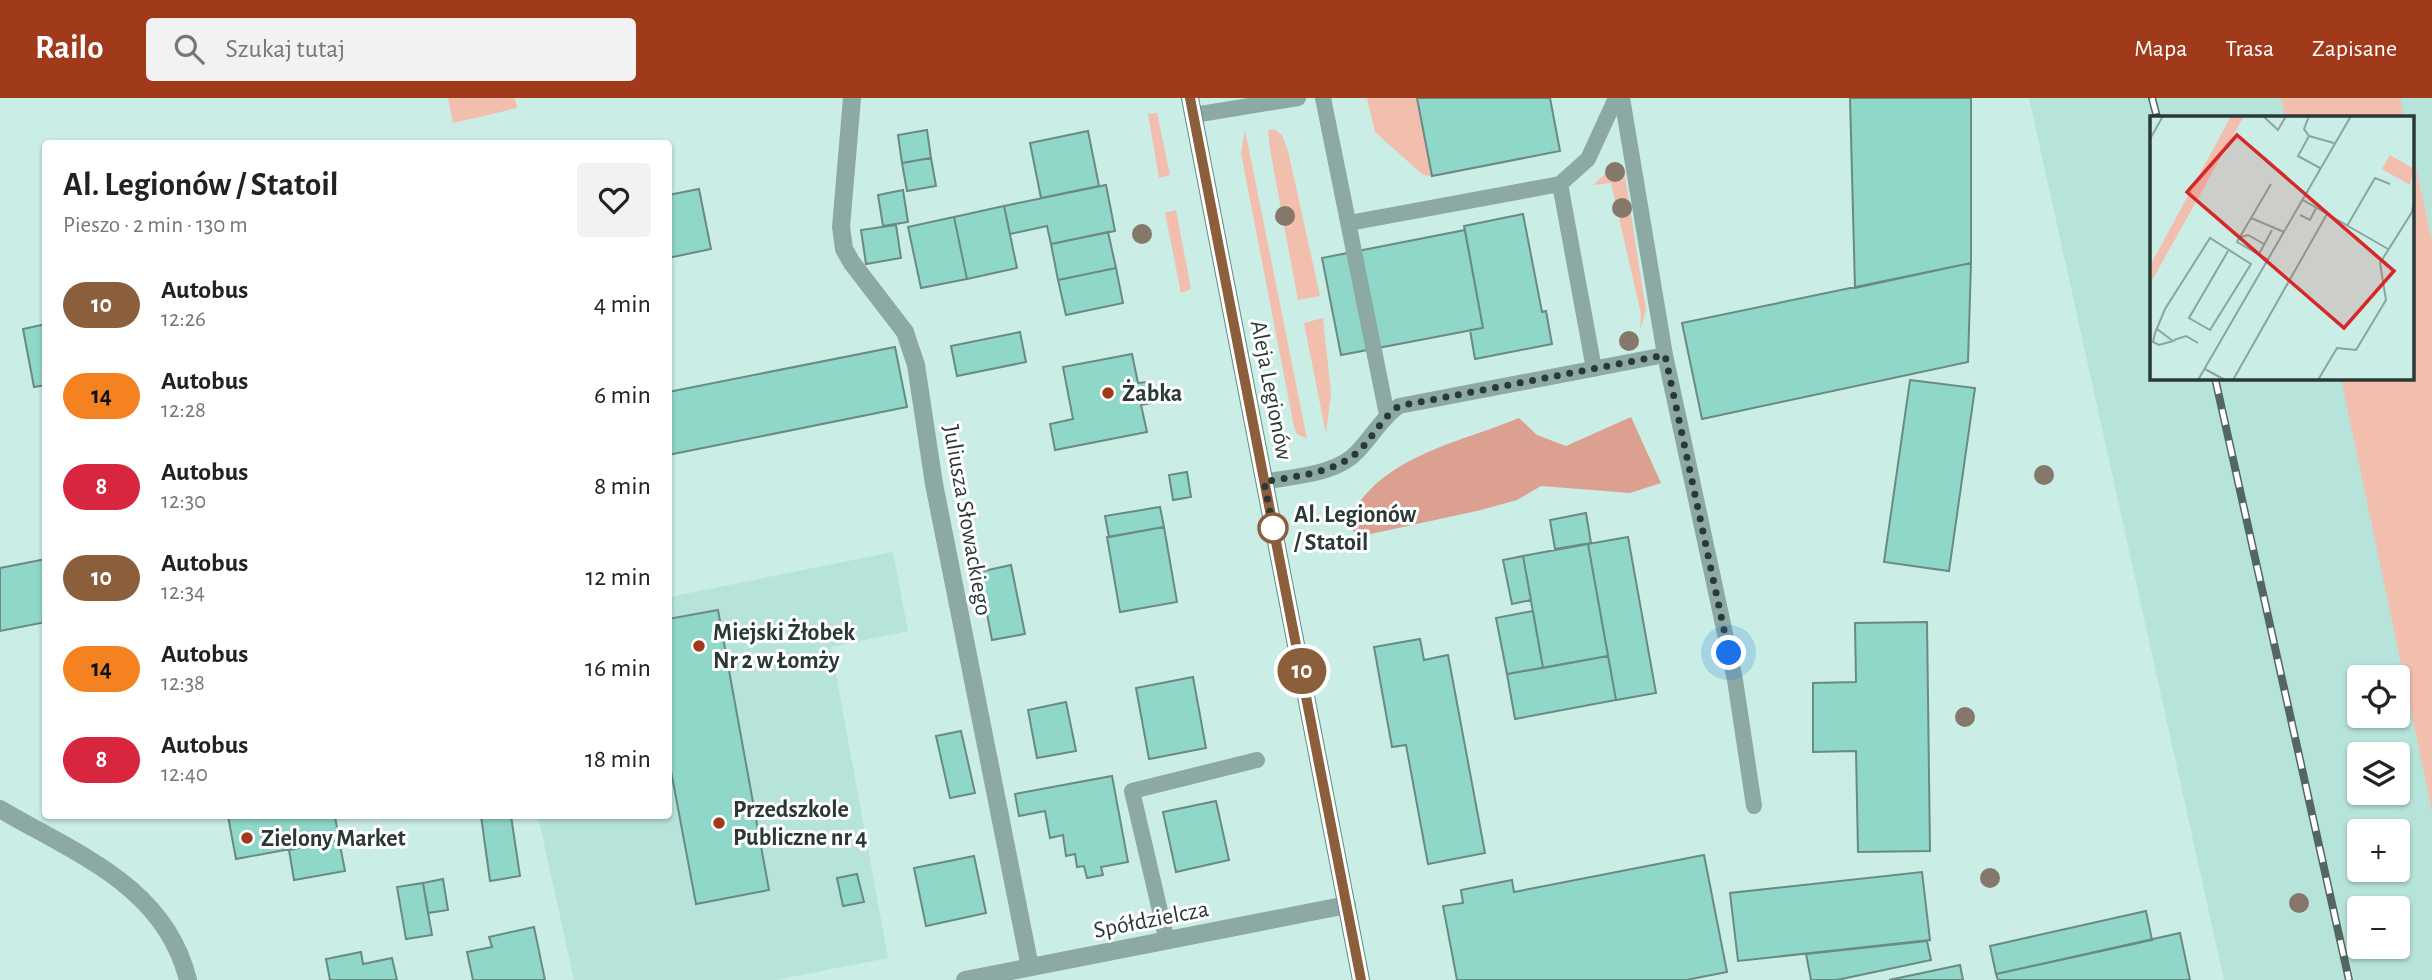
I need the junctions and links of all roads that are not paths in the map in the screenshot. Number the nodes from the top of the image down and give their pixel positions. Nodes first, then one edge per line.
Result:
1 (852, 98) edge
2 (1298, 98) edge
3 (1323, 98) edge
4 (1616, 98) edge
5 (1622, 98) edge
6 (1192, 107) edge
7 (1560, 184) junction
8 (1349, 223) junction
9 (1665, 355) junction
10 (1594, 369) junction
11 (1387, 415) junction
12 (1264, 482) junction
13 (1257, 760) dead end
14 (1754, 806) dead end
15 (0, 809) edge
16 (1347, 905) junction
17 (1167, 941) junction
18 (1030, 967) junction
19 (188, 980) edge
20 (965, 980) edge
21 (1361, 980) edge

1 - 18 street, Juliusza Słowackiego
2 - 6 lane
3 - 8 lane
4 - 7 lane
5 - 9 lane
6 - 12 main road, Aleja Legionów
7 - 8 lane
7 - 10 lane
8 - 11 lane
9 - 10 lane
9 - 14 lane
10 - 11 lane
11 - 12 lane
12 - 16 main road, Aleja Legionów
13 - 17 lane
15 - 19 street
16 - 17 street, Spółdzielcza
16 - 21 main road, Aleja Legionów
17 - 18 street, Spółdzielcza
18 - 20 street, Spółdzielcza

